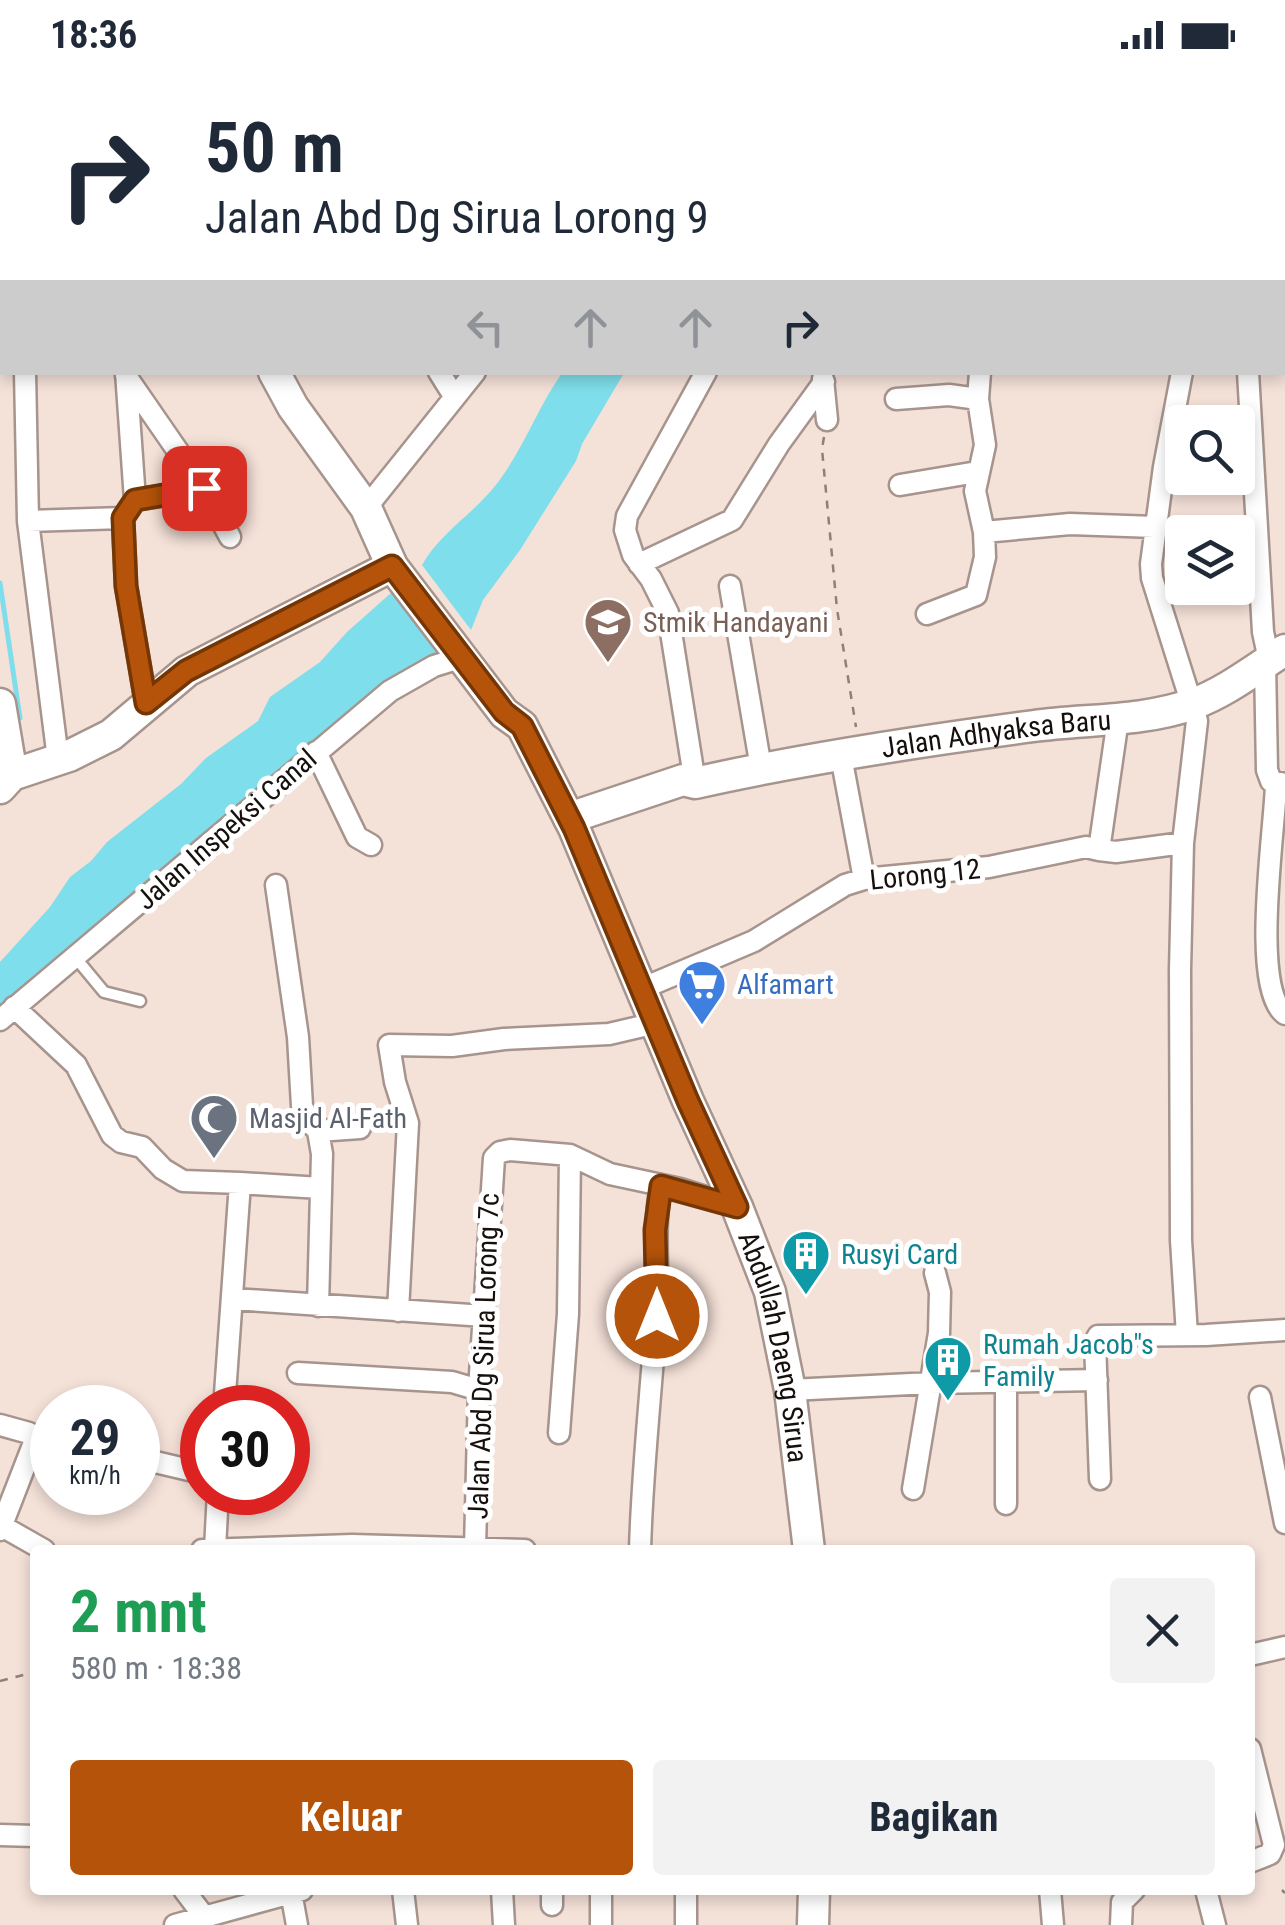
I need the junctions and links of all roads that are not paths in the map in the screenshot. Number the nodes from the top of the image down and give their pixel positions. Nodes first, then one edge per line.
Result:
1 (25, 375) edge
2 (126, 375) edge
3 (127, 375) edge
4 (276, 375) edge
5 (441, 375) edge
6 (472, 375) edge
7 (704, 375) edge
8 (980, 375) edge
9 (1181, 375) edge
10 (1248, 375) edge
11 (823, 377) edge
12 (454, 396) junction
13 (896, 399) dead end
14 (978, 399) junction
15 (827, 420) road end
16 (162, 431) junction
17 (128, 439) junction
18 (977, 472) junction
19 (900, 484) dead end
20 (204, 488) junction
21 (135, 500) junction
22 (123, 518) junction
23 (28, 521) junction
24 (373, 521) junction
25 (1154, 528) junction
26 (984, 532) junction
27 (230, 537) dead end
28 (639, 564) junction
29 (401, 577) junction
30 (730, 586) dead end
31 (926, 614) dead end
32 (454, 645) junction
33 (1273, 658) edge
34 (146, 703) junction
35 (0, 704) edge
36 (1191, 704) junction
37 (1118, 719) junction
38 (522, 726) junction
39 (316, 752) junction
40 (850, 754) junction
41 (762, 768) junction
42 (26, 772) edge
43 (695, 783) junction
44 (1281, 784) edge
45 (571, 823) junction
46 (1183, 843) junction
47 (372, 845) dead end
48 (1099, 850) junction
49 (864, 879) junction
50 (276, 884) dead end
51 (75, 956) junction
52 (641, 989) junction
53 (140, 1001) dead end
54 (7, 1013) edge
55 (1285, 1014) edge
56 (656, 1023) junction
57 (360, 1128) dead end
58 (318, 1131) junction
59 (570, 1155) junction
60 (240, 1183) junction
61 (661, 1186) junction
62 (321, 1188) junction
63 (737, 1207) junction
64 (935, 1273) dead end
65 (234, 1299) junction
66 (318, 1306) junction
67 (398, 1311) junction
68 (484, 1316) junction
69 (1285, 1330) edge
70 (1194, 1335) junction
71 (298, 1372) dead end
72 (1097, 1380) junction
73 (931, 1382) junction
74 (1006, 1382) junction
75 (226, 1385) edge
76 (479, 1390) junction
77 (790, 1390) junction
78 (1260, 1397) dead end
79 (0, 1425) edge
80 (559, 1433) dead end
81 (1100, 1480) dead end
82 (913, 1489) dead end
83 (1006, 1504) dead end
84 (217, 1515) edge
85 (1285, 1524) edge
86 (0, 1526) edge
87 (35, 1545) edge
88 (215, 1545) edge
89 (475, 1545) edge
90 (640, 1545) edge
91 (808, 1545) edge
92 (1285, 1647) edge
93 (1255, 1654) edge
94 (1255, 1770) edge
95 (0, 1835) edge
96 (30, 1836) edge
97 (1255, 1860) edge
98 (188, 1895) edge
99 (280, 1895) edge
100 (296, 1895) edge
101 (403, 1895) edge
102 (502, 1895) edge
103 (600, 1895) edge
104 (686, 1895) edge
105 (814, 1895) edge
106 (1050, 1895) edge
107 (1129, 1895) edge
108 (1207, 1895) edge
109 (203, 1915) junction
110 (175, 1925) edge
111 (298, 1925) edge
112 (407, 1925) edge
113 (504, 1925) edge
114 (601, 1925) edge
115 (686, 1925) edge
116 (814, 1925) edge
117 (1052, 1925) edge
118 (1121, 1925) edge
119 (1214, 1925) edge

1 - 23 street
2 - 17 street
3 - 16 street
4 - 24 main road, Abdullah Daeng Sirua
5 - 12 street
6 - 12 street
7 - 28 street
8 - 14 street
9 - 25 street
10 - 33 street
11 - 15 street
11 - 28 street
12 - 24 street
13 - 14 street
14 - 18 street
16 - 17 street
16 - 20 street
17 - 21 street
18 - 19 street
18 - 26 street
20 - 21 street
20 - 27 street
21 - 22 street
22 - 23 street
22 - 34 street
23 - 42 street
24 - 29 main road, Abdullah Daeng Sirua
24 - 38 main road
25 - 26 street
25 - 36 street
26 - 31 street
28 - 43 street
29 - 32 main road, Abdullah Daeng Sirua
29 - 34 main road
30 - 41 street
32 - 38 main road, Abdullah Daeng Sirua
32 - 39 street, Jalan Inspeksi Canal
33 - 36 main road, Jalan Adhyaksa Baru
33 - 44 street
34 - 42 main road
35 - 42 main road
36 - 37 main road, Jalan Adhyaksa Baru
36 - 46 street
37 - 40 main road, Jalan Adhyaksa Baru
37 - 48 street
38 - 45 main road, Abdullah Daeng Sirua
39 - 47 street
39 - 51 street, Jalan Inspeksi Canal
40 - 41 main road, Jalan Adhyaksa Baru
40 - 49 street
41 - 43 main road, Jalan Adhyaksa Baru
43 - 45 main road, Jalan Adhyaksa Baru
44 - 55 street
45 - 52 main road, Abdullah Daeng Sirua
46 - 48 street, Lorong 12
46 - 70 street
48 - 49 street, Lorong 12
49 - 52 street, Lorong 12
50 - 58 street
51 - 53 lane
51 - 54 street, Jalan Inspeksi Canal
52 - 56 main road, Abdullah Daeng Sirua
54 - 60 street
56 - 63 main road, Abdullah Daeng Sirua
56 - 67 street
57 - 58 street
58 - 62 street
59 - 61 street
59 - 68 street, Jalan Abd Dg Sirua Lorong 7c
59 - 80 street
60 - 62 street
60 - 65 street
61 - 63 street
61 - 90 street
62 - 66 street
63 - 77 main road, Abdullah Daeng Sirua
64 - 73 street
65 - 66 street
65 - 75 street
66 - 67 street
67 - 68 street
68 - 76 street, Jalan Abd Dg Sirua Lorong 7c
69 - 70 street
70 - 72 street
71 - 76 street
72 - 74 street
72 - 81 street
73 - 74 street
73 - 77 street
73 - 82 street
74 - 83 street
76 - 89 street, Jalan Abd Dg Sirua Lorong 7c
77 - 91 main road, Abdullah Daeng Sirua
78 - 85 street
79 - 86 street
84 - 88 street
86 - 87 street
92 - 93 street
94 - 97 street
95 - 96 street
98 - 109 street
99 - 109 street
100 - 111 street
101 - 112 street
102 - 113 street
103 - 114 street
104 - 115 street
105 - 116 main road
106 - 117 street
107 - 118 street
108 - 119 street
109 - 110 street

